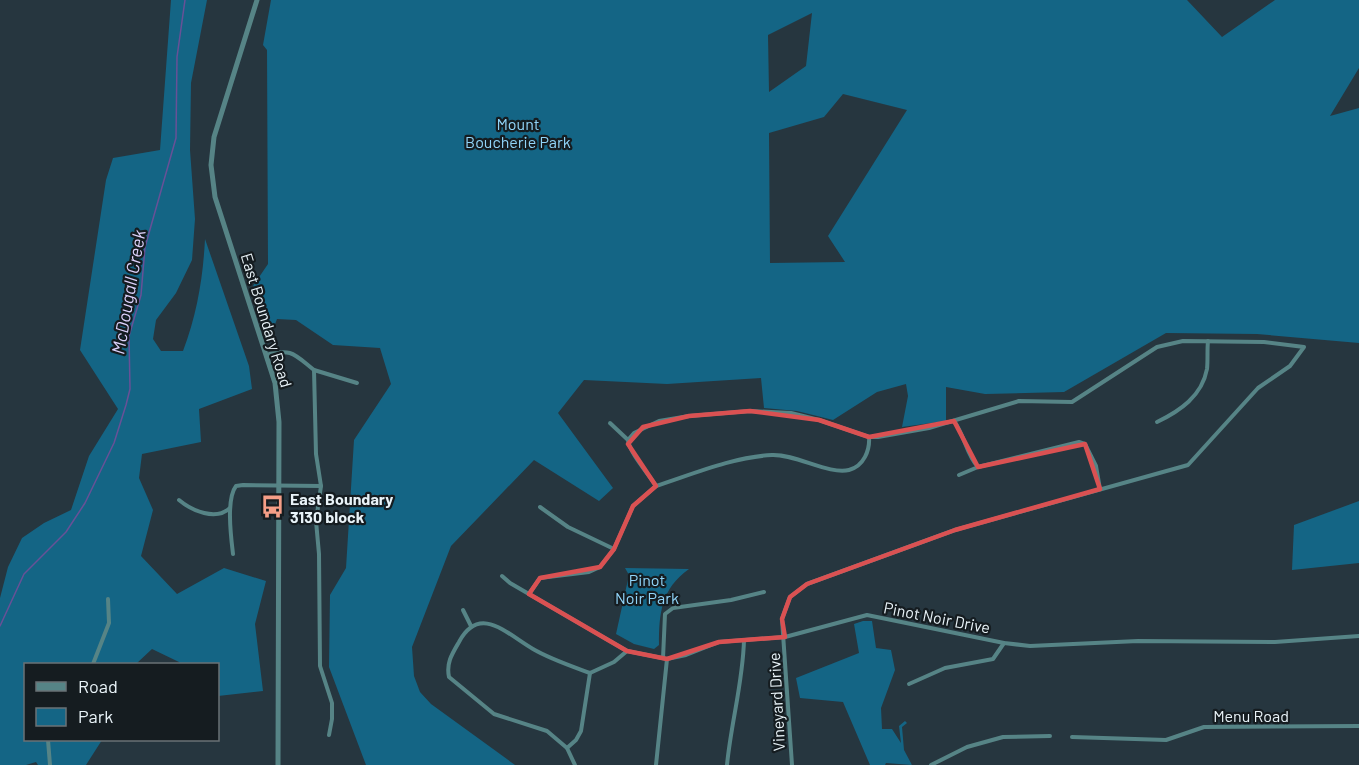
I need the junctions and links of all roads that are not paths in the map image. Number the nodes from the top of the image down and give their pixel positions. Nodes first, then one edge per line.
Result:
1 (257, 0) edge
2 (1208, 341) junction
3 (266, 355) junction
4 (314, 370) junction
5 (357, 383) dead end
6 (954, 421) junction
7 (1157, 422) dead end
8 (610, 423) dead end
9 (869, 437) junction
10 (628, 440) junction
11 (978, 467) junction
12 (959, 475) dead end
13 (279, 485) junction
14 (321, 486) junction
15 (656, 486) junction
16 (1100, 489) junction
17 (179, 500) dead end
18 (231, 507) junction
19 (540, 507) dead end
20 (614, 549) junction
21 (232, 554) dead end
22 (502, 576) dead end
23 (764, 592) dead end
24 (529, 594) junction
25 (108, 599) dead end
26 (463, 610) dead end
27 (471, 626) junction
28 (1359, 636) edge
29 (785, 637) junction
30 (744, 640) junction
31 (1004, 643) junction
32 (627, 651) junction
33 (665, 659) junction
34 (93, 663) edge
35 (590, 673) junction
36 (909, 684) dead end
37 (1359, 726) edge
38 (329, 735) dead end
39 (1050, 736) dead end
40 (1072, 737) dead end
41 (48, 741) edge
42 (567, 748) junction
43 (50, 765) edge
44 (278, 765) edge
45 (575, 765) edge
46 (656, 765) edge
47 (727, 765) edge
48 (792, 765) edge
49 (931, 765) edge

1 - 3 street, East Boundary Road
2 - 6 street
2 - 7 street
2 - 16 street, Vineyard Drive
3 - 4 street
3 - 13 street, East Boundary Road
4 - 5 street
4 - 14 street
6 - 9 street
6 - 11 street
8 - 10 street
9 - 10 street
9 - 15 street
10 - 15 street
11 - 12 street
11 - 16 street
13 - 14 street
13 - 18 street
13 - 44 street, East Boundary Road
14 - 38 street
15 - 20 street
16 - 29 street, Vineyard Drive
17 - 18 street
18 - 21 street
19 - 20 street
20 - 24 street
22 - 24 street, Pinot Noir Drive
23 - 33 street
24 - 32 street, Pinot Noir Drive
25 - 34 street
26 - 27 street
27 - 35 street
27 - 42 street
28 - 31 street, Pinot Noir Drive
29 - 30 street, Pinot Noir Drive
29 - 31 street, Pinot Noir Drive
29 - 48 street, Vineyard Drive
30 - 33 street, Pinot Noir Drive
30 - 47 street
31 - 36 street
32 - 33 street, Pinot Noir Drive
32 - 35 street
33 - 46 street
35 - 42 street
37 - 40 street, Menu Road
39 - 49 street
41 - 43 street
42 - 45 street

